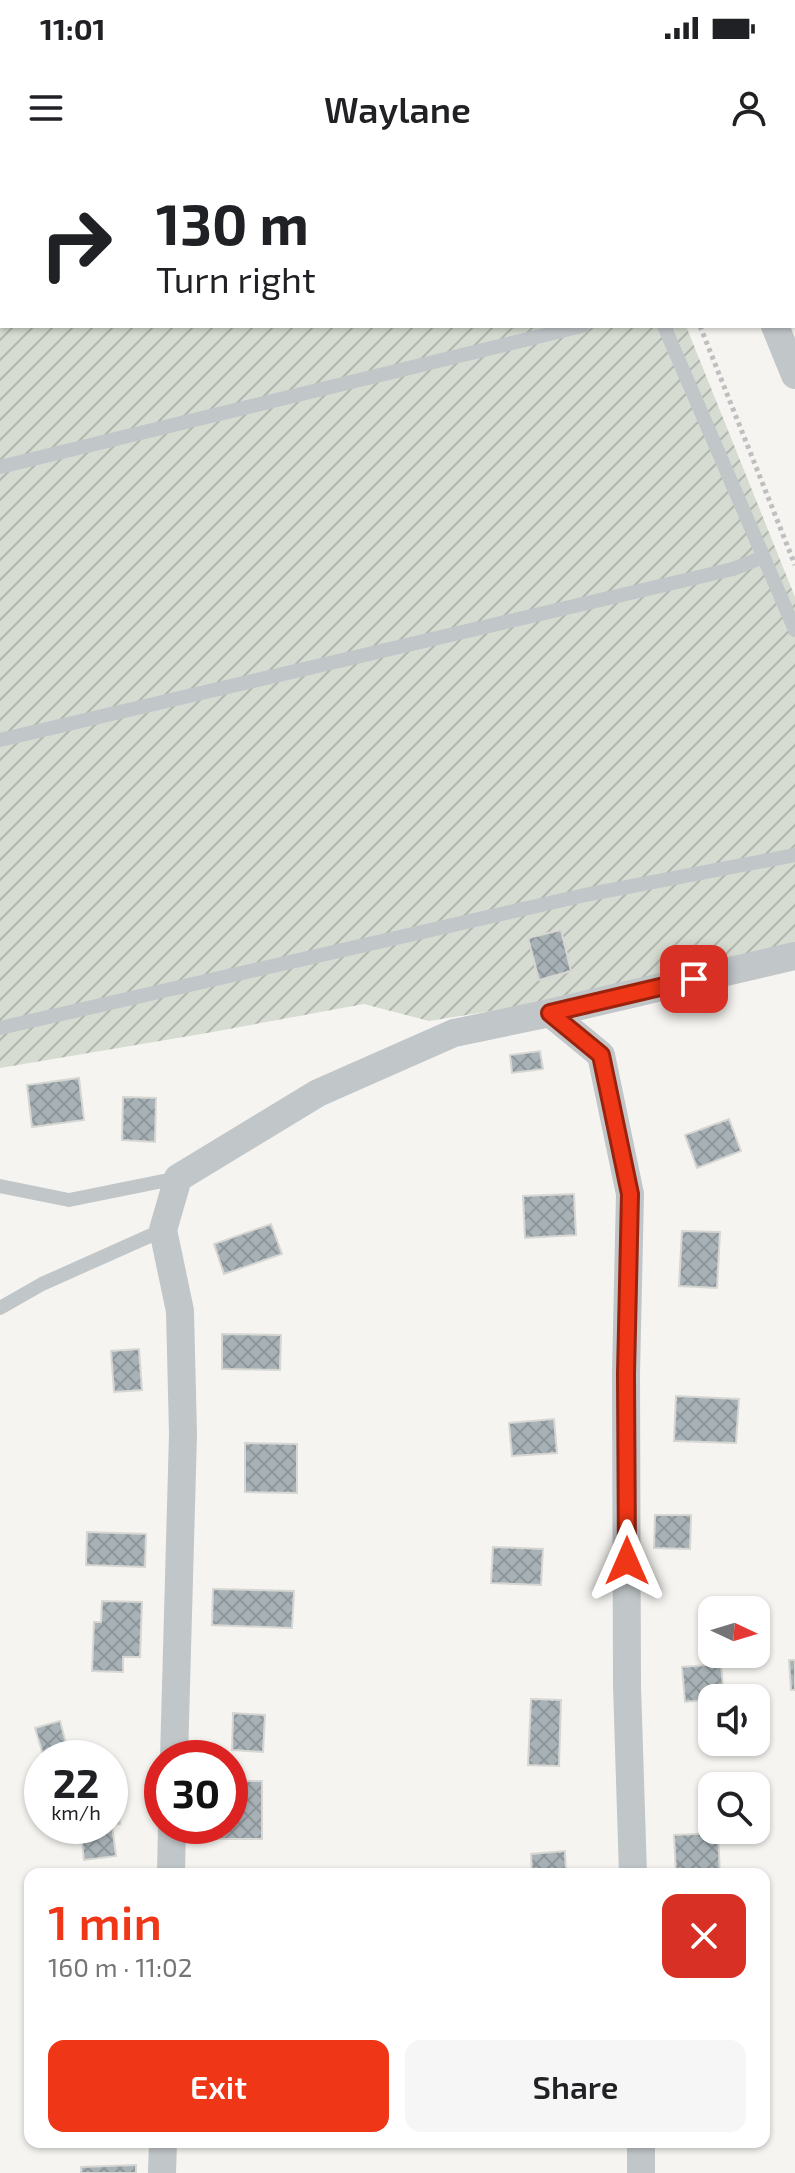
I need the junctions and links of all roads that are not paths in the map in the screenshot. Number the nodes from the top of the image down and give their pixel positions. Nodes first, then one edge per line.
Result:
1 (574, 328) edge
2 (665, 328) edge
3 (776, 328) edge
4 (795, 375) edge
5 (0, 467) edge
6 (763, 557) junction
7 (795, 630) edge
8 (0, 740) edge
9 (795, 855) edge
10 (795, 956) edge
11 (550, 1013) junction
12 (0, 1028) edge
13 (178, 1178) junction
14 (0, 1186) edge
15 (163, 1230) junction
16 (0, 1308) edge
17 (174, 1740) edge
18 (172, 1844) edge
19 (171, 1868) edge
20 (633, 1868) edge
21 (163, 2148) edge
22 (641, 2148) edge
23 (162, 2173) edge
24 (641, 2173) edge

1 - 5 lane
2 - 6 lane
3 - 4 street
6 - 7 lane
6 - 8 lane
9 - 12 lane
10 - 11 street
11 - 13 street
11 - 20 street
13 - 14 lane
13 - 15 street
15 - 16 lane
15 - 17 street
18 - 19 street
21 - 23 street
22 - 24 street

